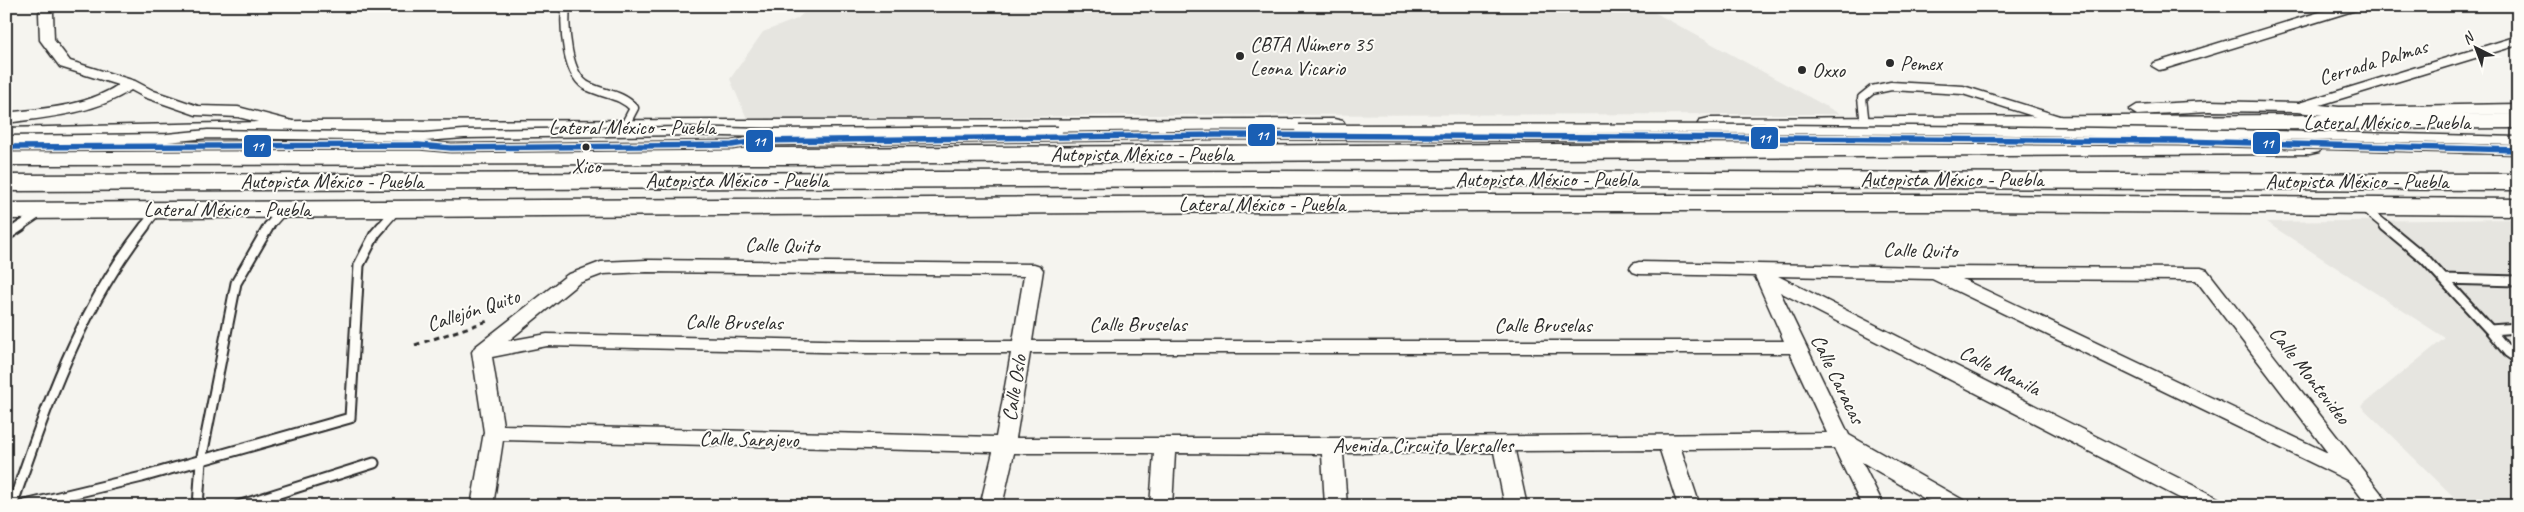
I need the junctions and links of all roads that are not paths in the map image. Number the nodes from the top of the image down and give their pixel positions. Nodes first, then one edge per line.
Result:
1 (50, 6) edge
2 (566, 6) edge
3 (2354, 6) edge
4 (2518, 40) edge
5 (2159, 66) dead end
6 (130, 84) junction
7 (2298, 107) junction
8 (2518, 109) edge
9 (2137, 110) dead end
10 (2383, 117) junction
11 (6, 118) edge
12 (2518, 121) edge
13 (2074, 124) junction
14 (1866, 125) junction
15 (1205, 126) junction
16 (624, 127) junction
17 (302, 128) junction
18 (6, 135) edge
19 (6, 140) edge
20 (2518, 141) edge
21 (2518, 146) edge
22 (6, 147) edge
23 (2518, 150) edge
24 (782, 156) junction
25 (6, 157) edge
26 (2518, 182) edge
27 (6, 183) edge
28 (2518, 207) edge
29 (398, 208) junction
30 (2364, 208) junction
31 (284, 209) junction
32 (43, 210) junction
33 (158, 210) junction
34 (6, 211) edge
35 (6, 236) edge
36 (1639, 268) dead end
37 (1034, 270) joint
38 (1763, 273) junction
39 (1935, 273) junction
40 (2201, 274) joint
41 (2443, 279) junction
42 (2518, 281) edge
43 (2518, 328) edge
44 (2490, 330) junction
45 (1020, 347) junction
46 (1796, 348) junction
47 (482, 352) junction
48 (2518, 359) edge
49 (494, 432) junction
50 (1841, 440) junction
51 (1668, 442) junction
52 (1165, 444) junction
53 (1005, 445) junction
54 (1503, 445) junction
55 (1332, 446) junction
56 (201, 461) junction
57 (374, 463) dead end
58 (2360, 477) junction
59 (12, 506) edge
60 (21, 506) edge
61 (198, 506) edge
62 (238, 506) edge
63 (482, 506) edge
64 (991, 506) edge
65 (1162, 506) edge
66 (1336, 506) edge
67 (1516, 506) edge
68 (1689, 506) edge
69 (1873, 506) edge
70 (1955, 506) edge
71 (2214, 506) edge
72 (2380, 506) edge

1 - 6 street
2 - 16 lane
3 - 5 street
4 - 7 street, Cerrada Palmas
6 - 11 street
6 - 17 street
7 - 9 street
7 - 10 street
8 - 10 street
10 - 12 highway, Lateral México - Puebla
10 - 13 highway, Lateral México - Puebla
13 - 14 highway, Lateral México - Puebla
13 - 14 lane
14 - 15 highway, Lateral México - Puebla
15 - 16 highway, Lateral México - Puebla
15 - 24 highway
16 - 17 highway, Lateral México - Puebla
17 - 18 highway, Lateral México - Puebla
19 - 20 lane, bridge
21 - 24 highway, Autopista México - Puebla
22 - 23 lane, bridge
24 - 25 highway, Autopista México - Puebla
26 - 27 highway, Autopista México - Puebla
28 - 30 highway, Lateral México - Puebla
29 - 30 highway, Lateral México - Puebla
29 - 31 highway, Lateral México - Puebla
29 - 56 lane
30 - 41 lane
31 - 33 highway, Lateral México - Puebla
31 - 56 lane
32 - 33 highway, Lateral México - Puebla
32 - 34 highway, Lateral México - Puebla
32 - 35 lane
33 - 59 lane
36 - 38 street, Calle Quito
37 - 45 street, Calle Oslo
37 - 47 street, Calle Quito
38 - 39 street, Calle Quito
38 - 46 street, Calle Caracas
38 - 71 street, Calle Manila
39 - 40 street, Calle Quito
39 - 58 street
40 - 58 street, Calle Montevideo
41 - 42 lane
41 - 44 lane
43 - 44 lane
44 - 48 lane
45 - 46 street, Calle Bruselas
45 - 47 street, Calle Bruselas
45 - 53 street, Calle Oslo
46 - 50 street, Calle Caracas
47 - 49 street
49 - 53 street, Calle Sarajevo
49 - 63 street
50 - 51 street, Avenida Circuito Versalles
50 - 69 street, Calle Caracas
50 - 70 street
51 - 54 street, Avenida Circuito Versalles
51 - 68 street
52 - 53 street, Avenida Circuito Versalles
52 - 55 street, Avenida Circuito Versalles
52 - 65 street
53 - 64 street, Calle Oslo
54 - 55 street, Avenida Circuito Versalles
54 - 67 street
55 - 66 street
56 - 60 lane
56 - 61 lane
57 - 62 lane
58 - 72 street, Calle Montevideo

